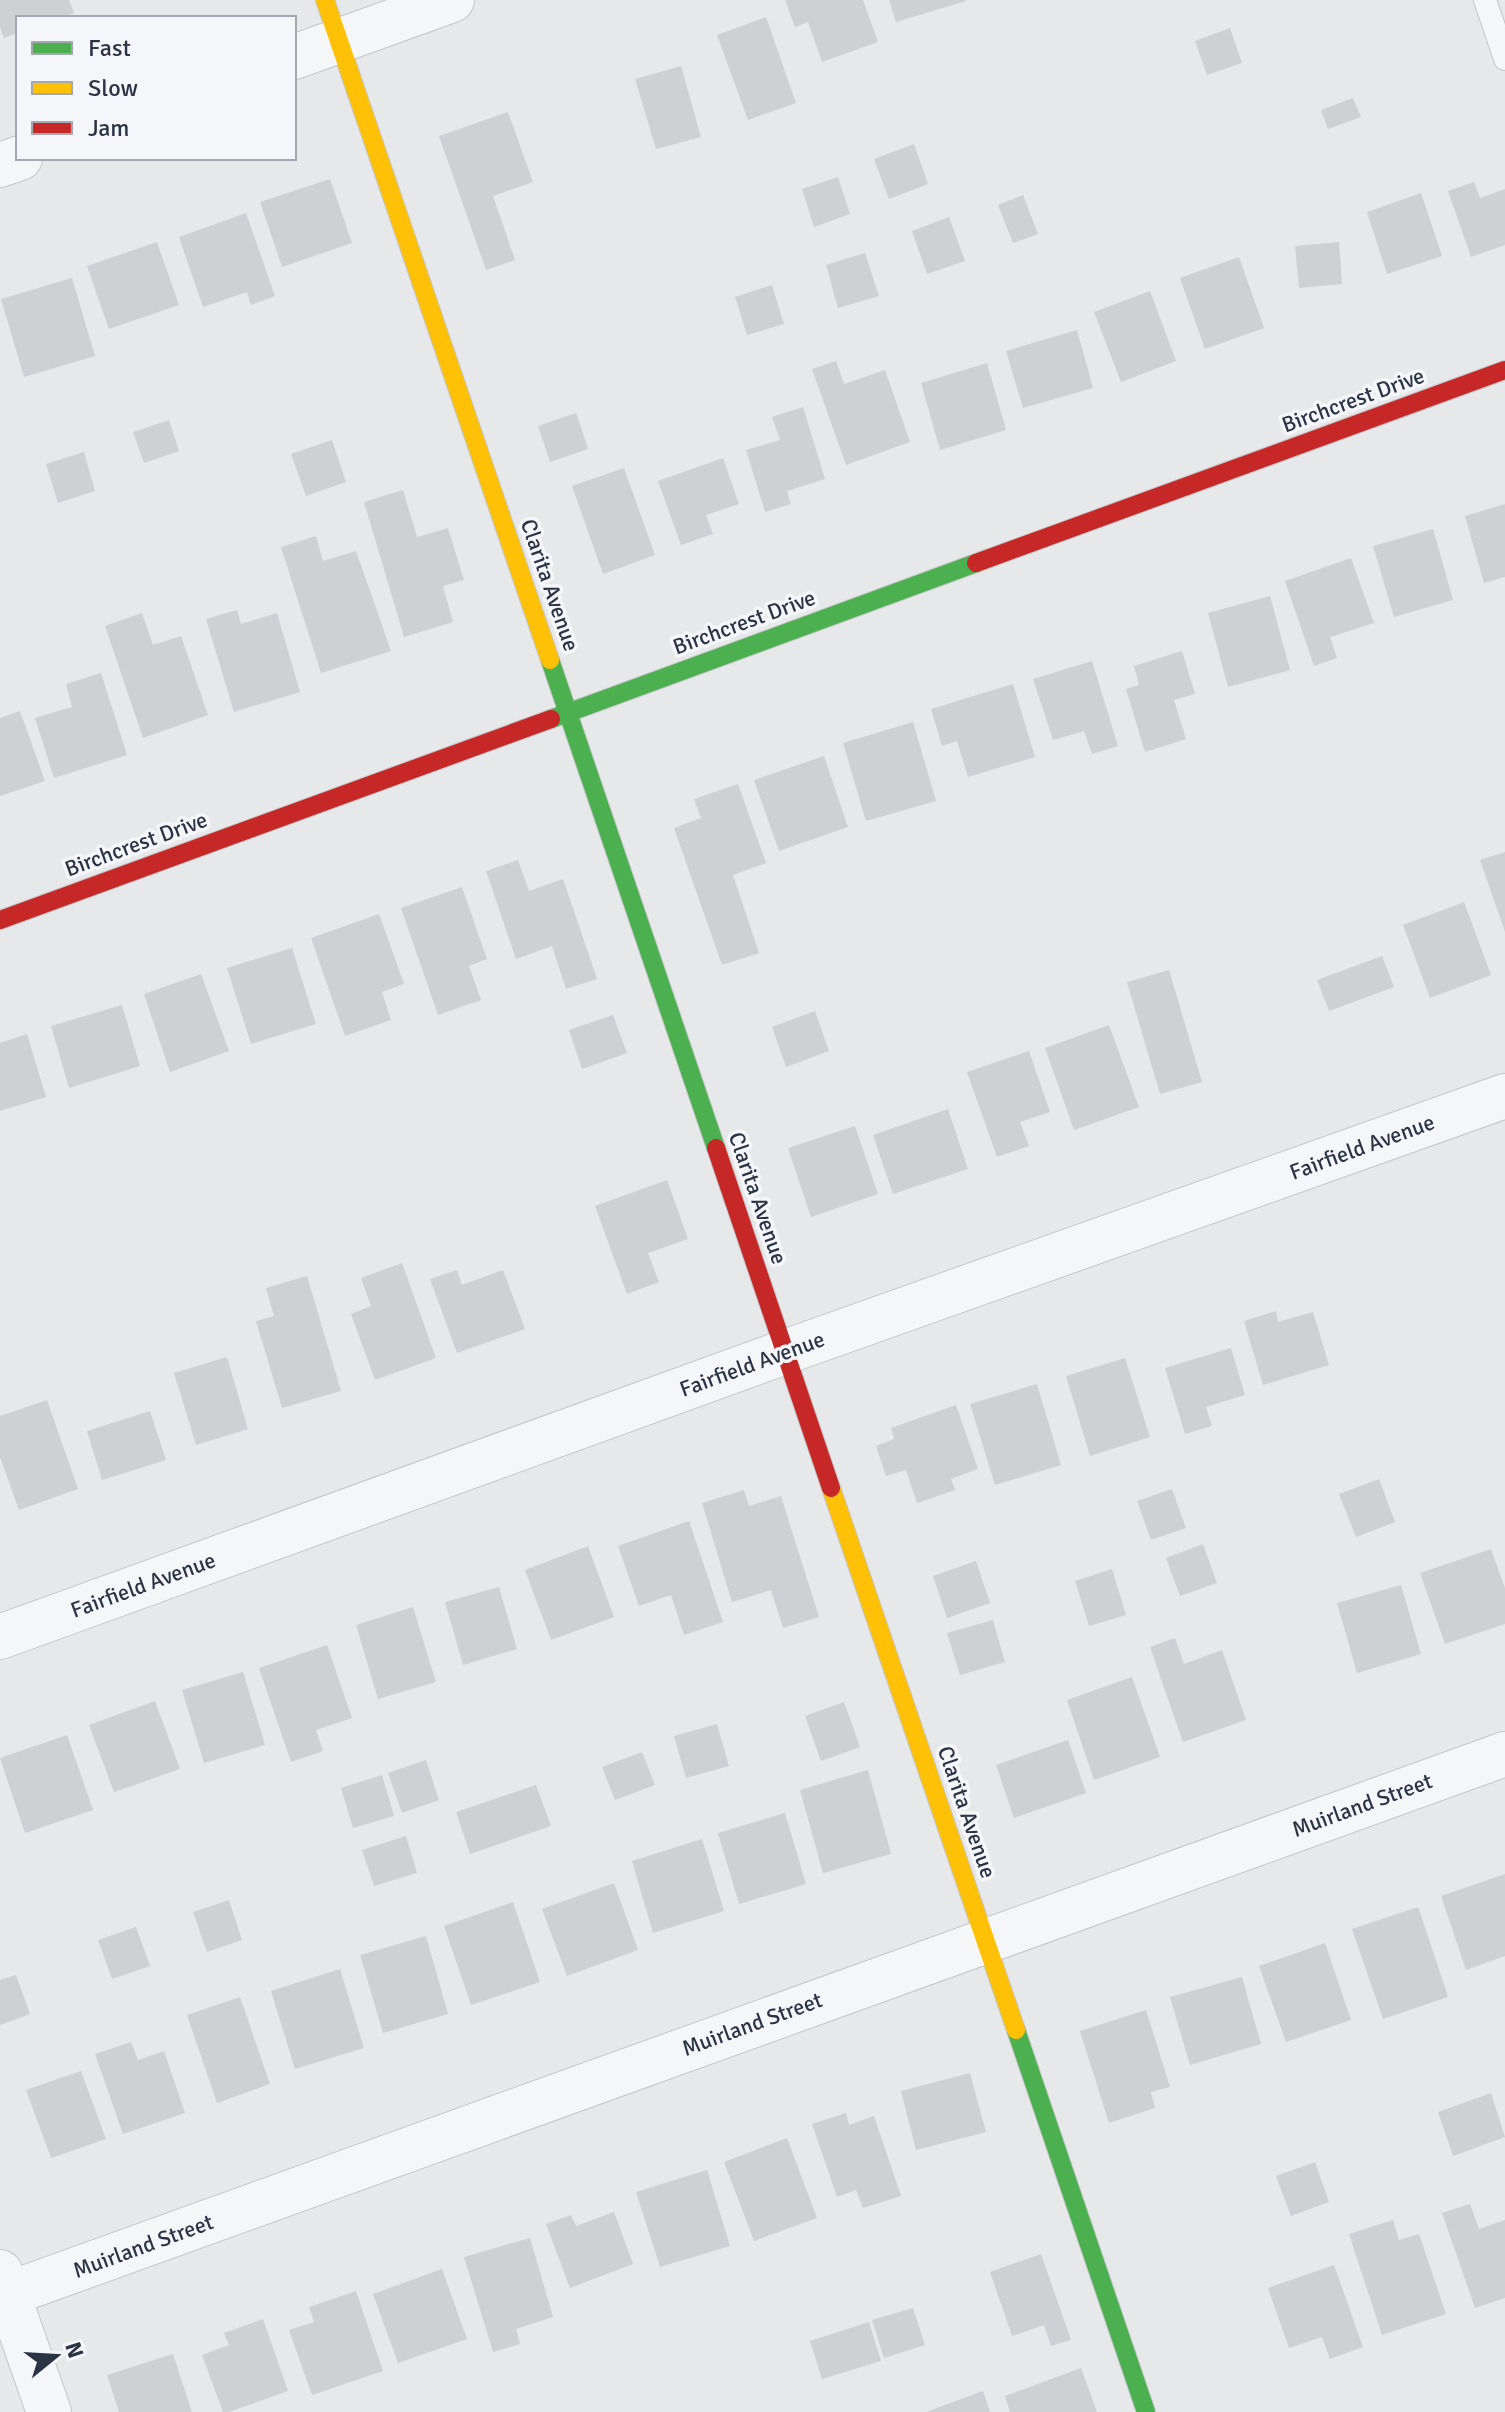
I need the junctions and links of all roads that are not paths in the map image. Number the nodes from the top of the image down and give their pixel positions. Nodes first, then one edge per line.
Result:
1 (325, 0) edge
2 (452, 0) edge
3 (1485, 0) edge
4 (339, 41) junction
5 (296, 56) edge
6 (1505, 59) edge
7 (1505, 370) edge
8 (568, 712) junction
9 (0, 920) edge
10 (1505, 1096) edge
11 (785, 1352) junction
12 (0, 1637) edge
13 (1505, 1754) edge
14 (986, 1940) junction
15 (3, 2288) edge
16 (49, 2412) edge
17 (1146, 2412) edge

1 - 4 street, Clarita Avenue
2 - 4 street
3 - 6 lane
4 - 5 street
4 - 8 street, Clarita Avenue
7 - 8 street, Birchcrest Drive
8 - 9 street, Birchcrest Drive
8 - 11 street, Clarita Avenue
10 - 11 street, Fairfield Avenue
11 - 12 street, Fairfield Avenue
11 - 14 street, Clarita Avenue
13 - 14 street, Muirland Street
14 - 15 street, Muirland Street
14 - 17 street, Clarita Avenue
15 - 16 street

